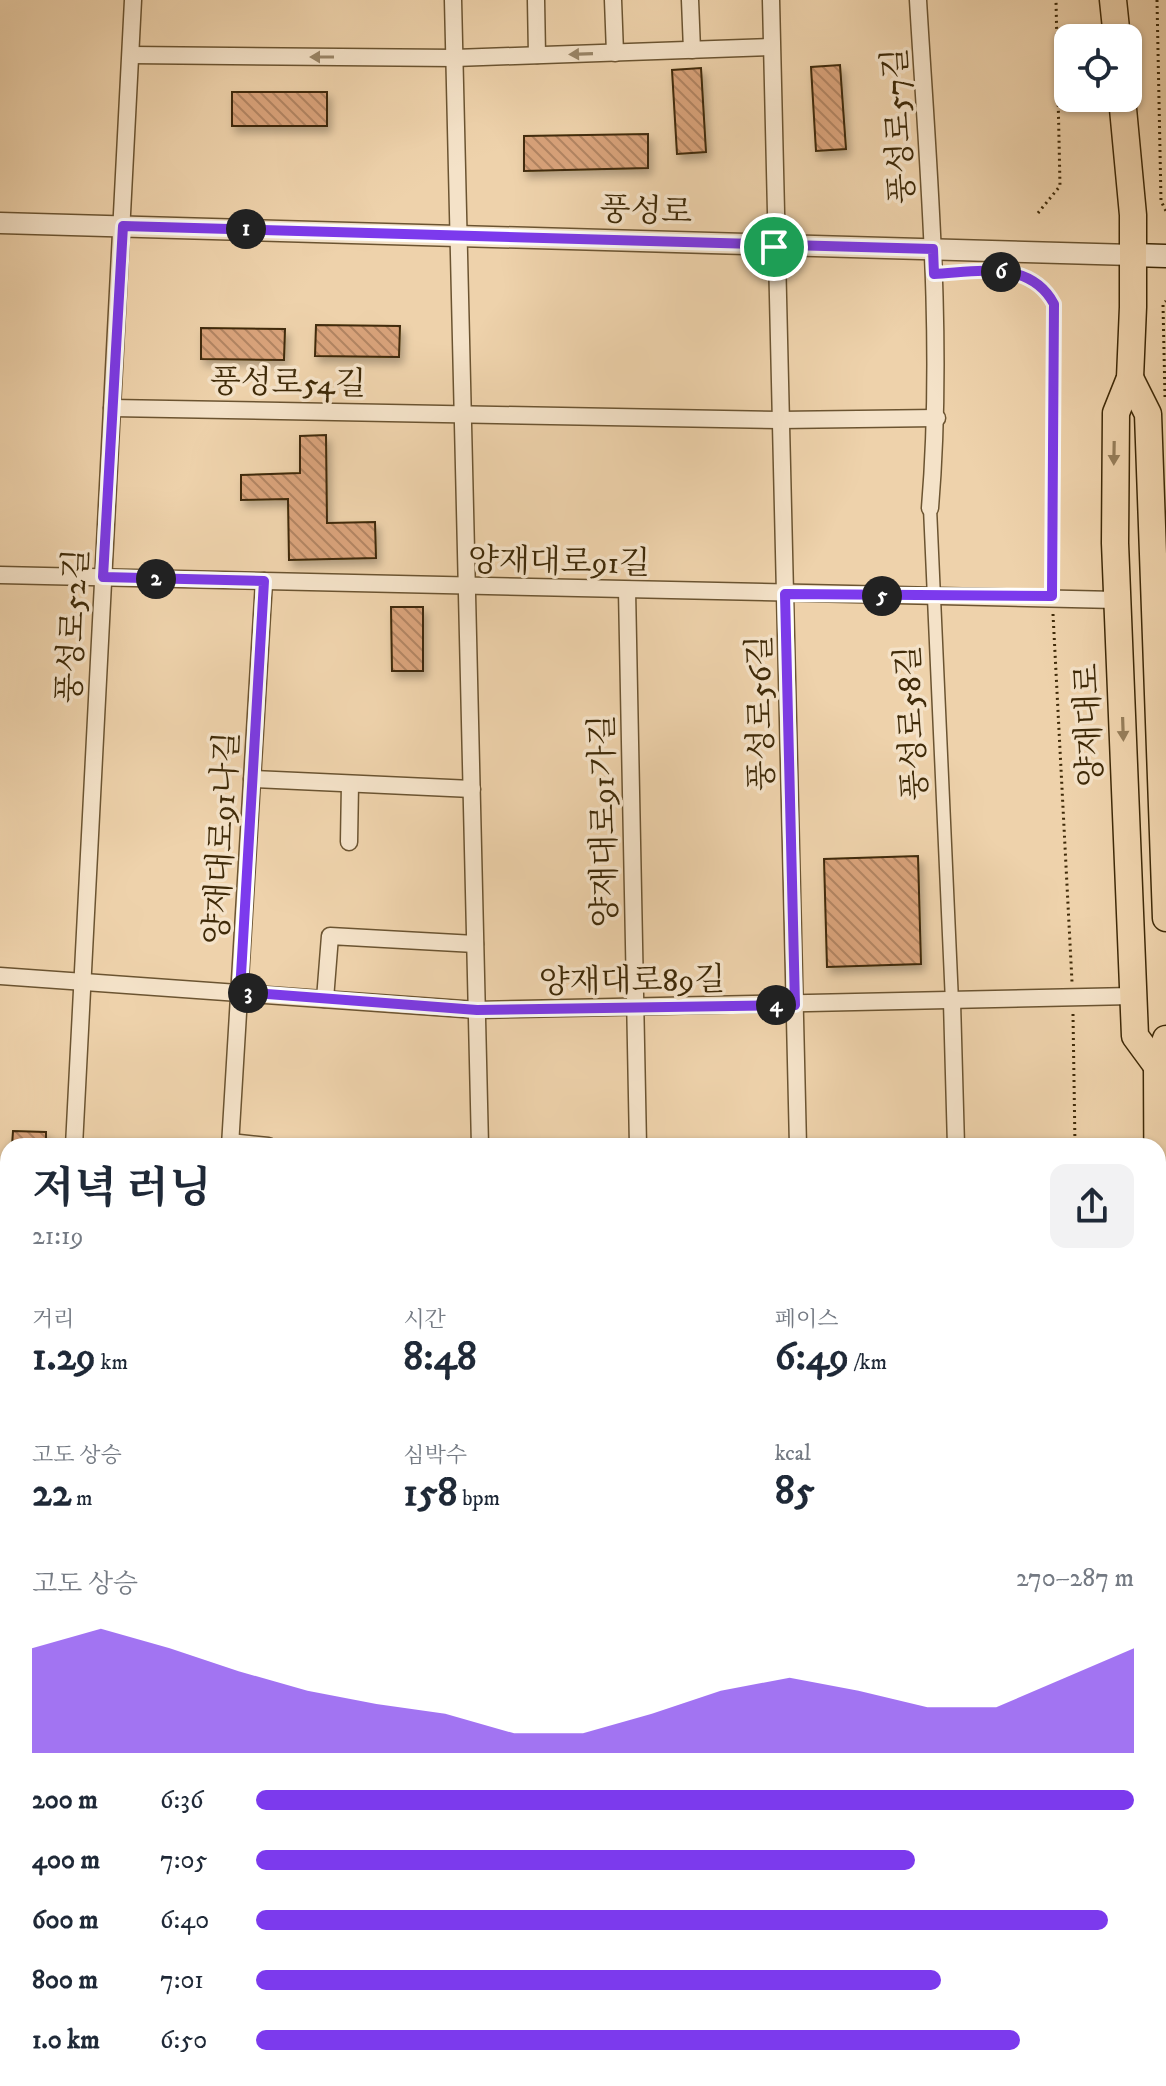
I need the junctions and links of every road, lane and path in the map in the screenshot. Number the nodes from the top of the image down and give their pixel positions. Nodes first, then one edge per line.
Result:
1 (133, 0) edge
2 (453, 0) edge
3 (536, 0) edge
4 (613, 0) edge
5 (690, 0) edge
6 (771, 0) edge
7 (918, 0) edge
8 (1056, 0) edge
9 (1113, 0) edge
10 (1157, 0) edge
11 (1116, 24) edge
12 (771, 47) junction
13 (692, 50) junction
14 (615, 53) junction
15 (131, 55) junction
16 (537, 55) junction
17 (455, 58) junction
18 (1123, 112) edge
19 (1166, 211) edge
20 (1038, 213) dead end
21 (0, 223) edge
22 (123, 226) junction
23 (460, 235) junction
24 (774, 247) junction
25 (933, 249) junction
26 (1132, 255) junction
27 (1166, 256) edge
28 (934, 274) junction
29 (1164, 303) edge
30 (1130, 378) junction
31 (112, 408) junction
32 (1166, 409) edge
33 (463, 412) junction
34 (937, 418) junction
35 (779, 420) junction
36 (930, 508) joint
37 (0, 575) edge
38 (103, 577) junction
39 (264, 581) junction
40 (467, 587) junction
41 (627, 590) junction
42 (785, 594) junction
43 (933, 596) junction
44 (1052, 596) junction
45 (1116, 600) junction
46 (252, 779) junction
47 (350, 784) junction
48 (472, 789) junction
49 (349, 842) dead end
50 (1166, 918) edge
51 (475, 944) junction
52 (0, 976) edge
53 (82, 981) junction
54 (240, 992) junction
55 (1132, 996) junction
56 (1073, 998) junction
57 (325, 999) junction
58 (952, 1002) junction
59 (795, 1005) junction
60 (635, 1007) junction
61 (477, 1010) junction
62 (1166, 1039) edge
63 (1157, 1066) junction
64 (74, 1138) edge
65 (230, 1138) edge
66 (480, 1138) edge
67 (638, 1138) edge
68 (798, 1138) edge
69 (956, 1138) edge
70 (1075, 1138) edge
71 (1160, 1138) edge

1 - 15 street
2 - 17 street
3 - 16 street
4 - 14 street
5 - 13 street
6 - 12 street, 풍성로56길
7 - 25 street, 풍성로57길
8 - 20 path
9 - 11 main road
10 - 19 path
12 - 13 street
12 - 24 street, 풍성로56길
13 - 14 street
14 -> 16 street
17 -> 15 street
15 - 22 street
16 - 17 street
17 - 23 street
18 - 26 main road, 양재대로
21 - 22 street, 풍성로
22 - 23 street, 풍성로
22 - 31 street, 풍성로52길
23 - 24 street, 풍성로
23 - 33 street
24 - 25 street, 풍성로
24 - 35 street, 풍성로56길
25 - 26 street, 풍성로
25 - 28 street, 풍성로58길
26 - 27 main road, 풍성로
26 - 30 main road, 양재대로
28 - 34 street, 풍성로58길
28 - 44 path
29 - 32 path
30 -> 45 main road, 양재대로
30 - 50 main road, 양재대로
31 - 33 street, 풍성로54길
31 - 38 street, 풍성로52길
33 - 35 street
33 - 40 street
34 - 35 street
34 - 36 street, 풍성로58길
35 - 42 street, 풍성로56길
36 - 43 street, 풍성로58길
37 - 38 street, 양재대로91길
38 - 39 street, 양재대로91길
38 - 53 street, 풍성로52길
39 - 40 street, 양재대로91길
39 - 46 street, 양재대로91나길
40 - 41 street, 양재대로91길
40 - 48 street
41 - 42 street, 양재대로91길
41 - 60 street, 양재대로91가길
42 - 43 street, 양재대로91길
42 - 59 street, 풍성로56길
43 - 44 street, 양재대로91길
43 - 58 street, 풍성로58길
44 - 45 street, 양재대로91길
44 - 56 path
45 -> 55 main road, 양재대로
46 - 47 street
46 - 54 street, 양재대로91나길
47 - 48 street
47 - 49 street
48 - 51 street
51 - 57 street
51 - 61 street
52 - 53 street, 양재대로89길
53 - 54 street, 양재대로89길
53 - 64 street, 풍성로52길
54 - 57 street, 양재대로89길
54 - 65 street, 양재대로91나길
55 - 56 street, 양재대로89길
55 - 63 main road, 양재대로
56 - 58 street, 양재대로89길
56 - 70 path
57 - 61 street, 양재대로89길
58 - 59 street, 양재대로89길
58 - 69 street
59 - 60 street, 양재대로89길
59 - 68 street, 풍성로56길
60 - 61 street, 양재대로89길
60 - 67 street, 양재대로91가길
61 - 66 street
62 - 63 main road
63 - 71 main road

